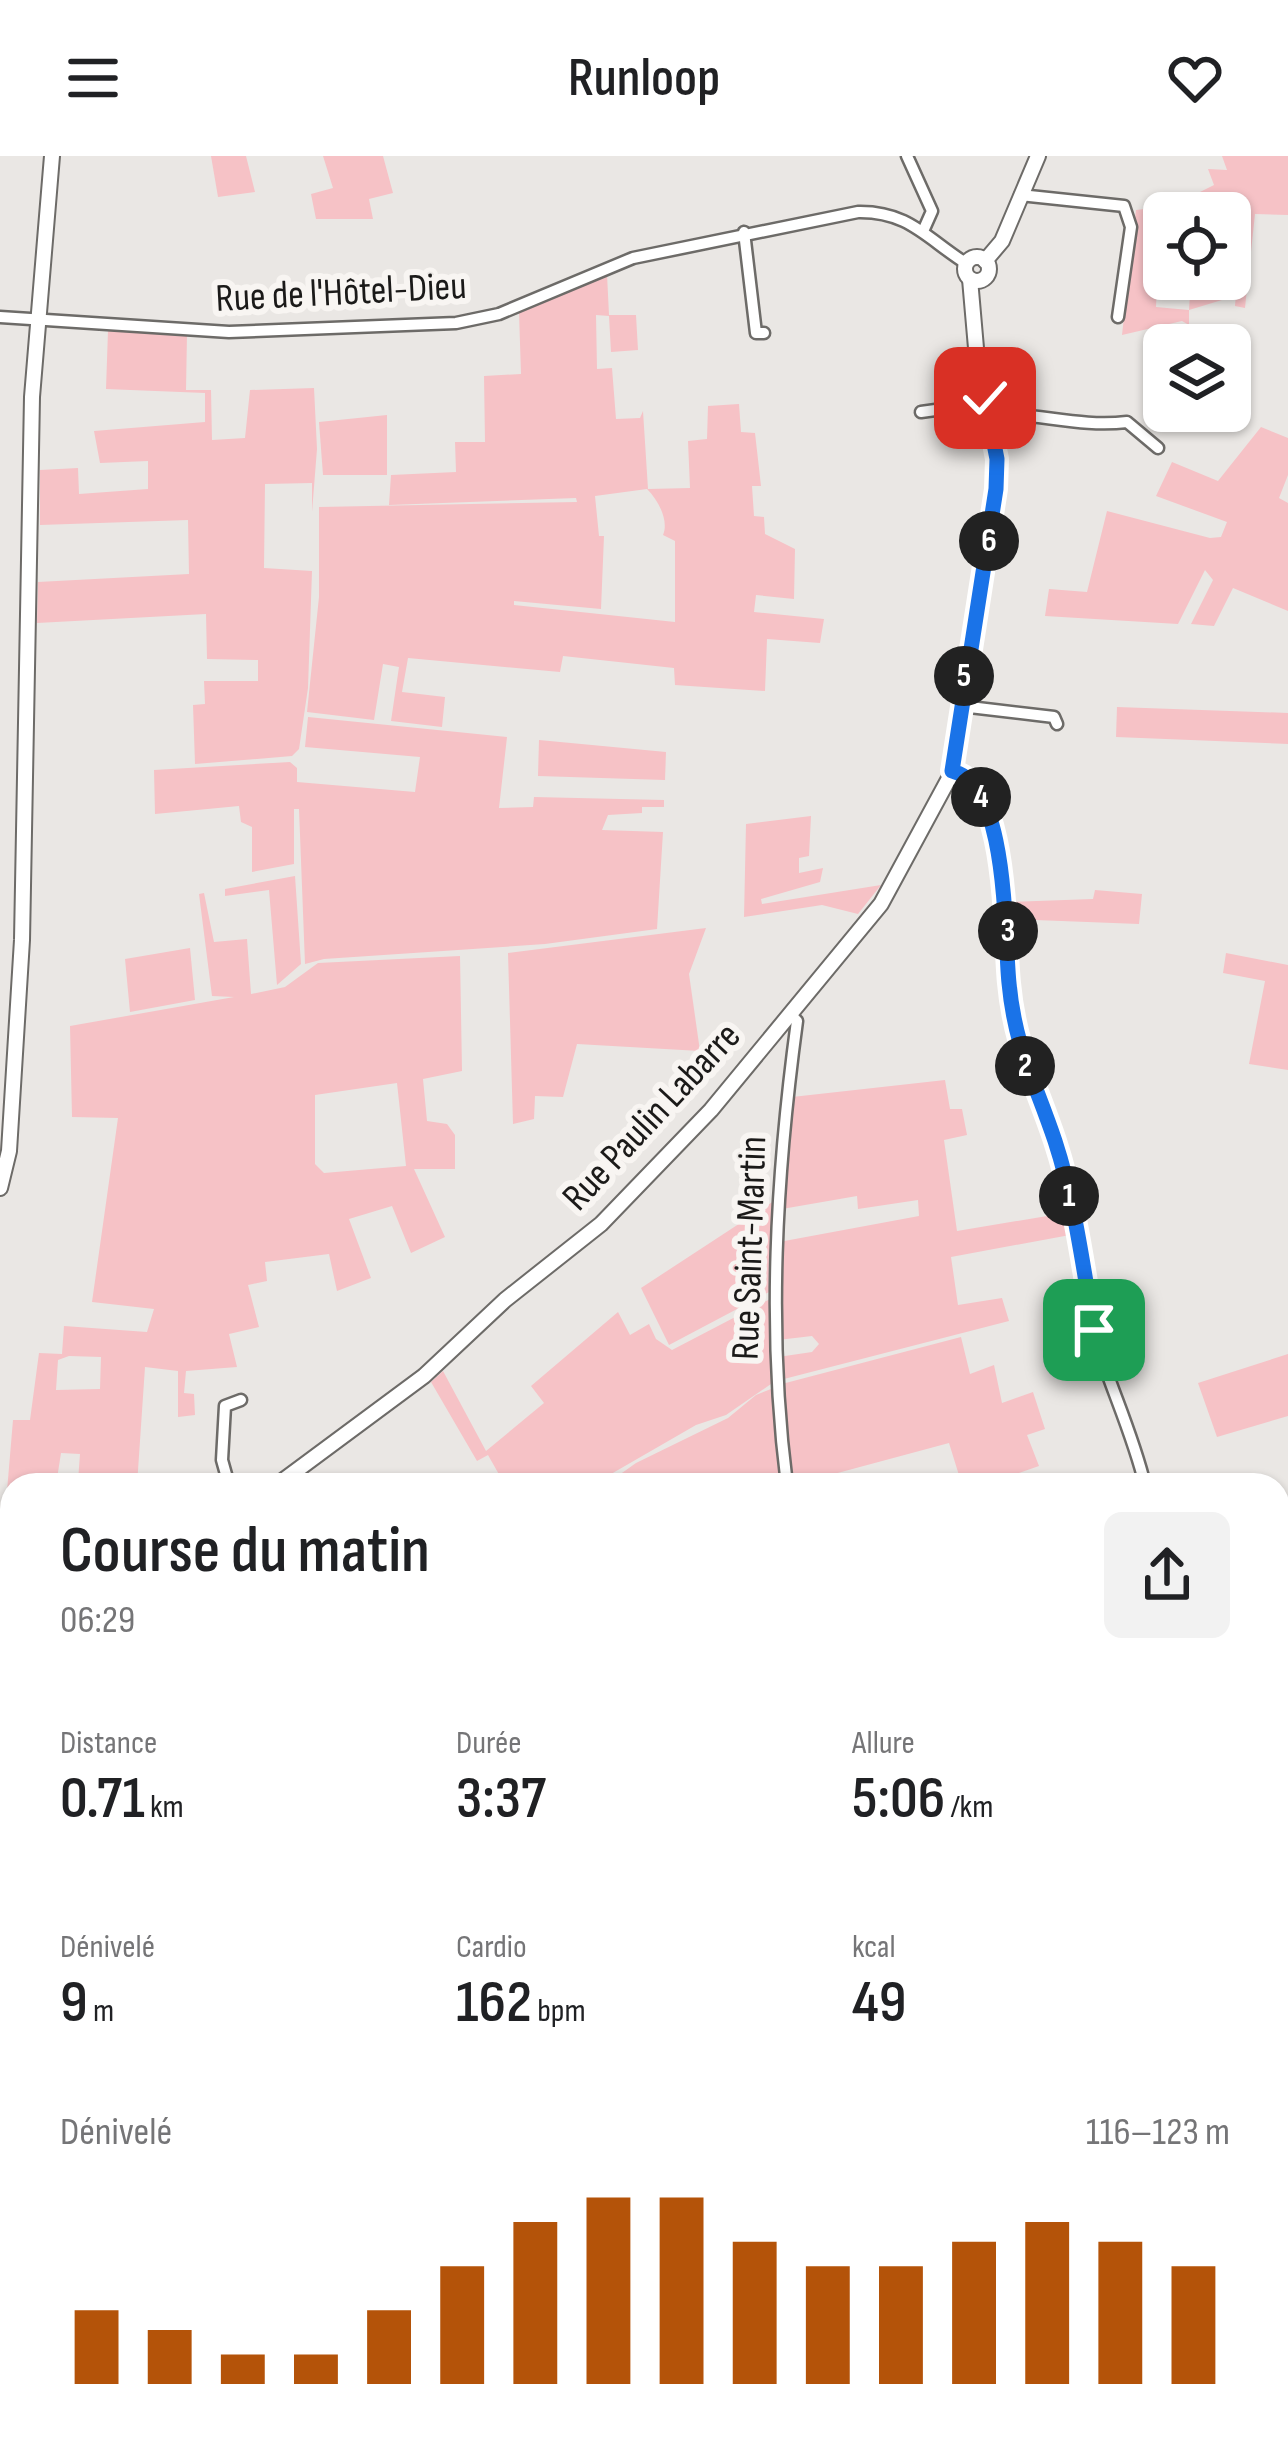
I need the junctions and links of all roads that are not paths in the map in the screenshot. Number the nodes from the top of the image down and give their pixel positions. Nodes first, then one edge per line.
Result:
1 (52, 156) edge
2 (907, 156) edge
3 (1038, 156) edge
4 (1020, 195) junction
5 (924, 229) junction
6 (744, 232) junction
7 (974, 274) junction
8 (0, 316) edge
9 (1118, 317) dead end
10 (38, 322) junction
11 (764, 333) dead end
12 (987, 408) junction
13 (921, 412) dead end
14 (1158, 448) dead end
15 (961, 706) junction
16 (1057, 724) dead end
17 (952, 771) junction
18 (791, 1015) junction
19 (3, 1165) edge
20 (0, 1188) edge
21 (241, 1400) dead end
22 (226, 1473) edge
23 (293, 1473) edge
24 (785, 1473) edge
25 (1141, 1473) edge

1 - 10 street
2 - 5 street
3 - 4 street
4 - 7 street, Rue Paulin Labarre
4 - 9 street
5 - 6 street, Rue de l'Hôtel-Dieu
5 - 7 street
6 - 10 street, Rue de l'Hôtel-Dieu
6 - 11 street
7 - 12 street, Rue Paulin Labarre
8 - 10 street, Rue de l'Hôtel-Dieu
10 - 19 street
12 - 13 street
12 - 14 street
12 - 15 street, Rue Paulin Labarre
15 - 16 street
15 - 17 street, Rue Paulin Labarre
17 - 18 street, Rue Paulin Labarre
17 - 25 street
18 - 23 street, Rue Paulin Labarre
18 - 24 street, Rue Saint-Martin
19 - 20 street
21 - 22 street

